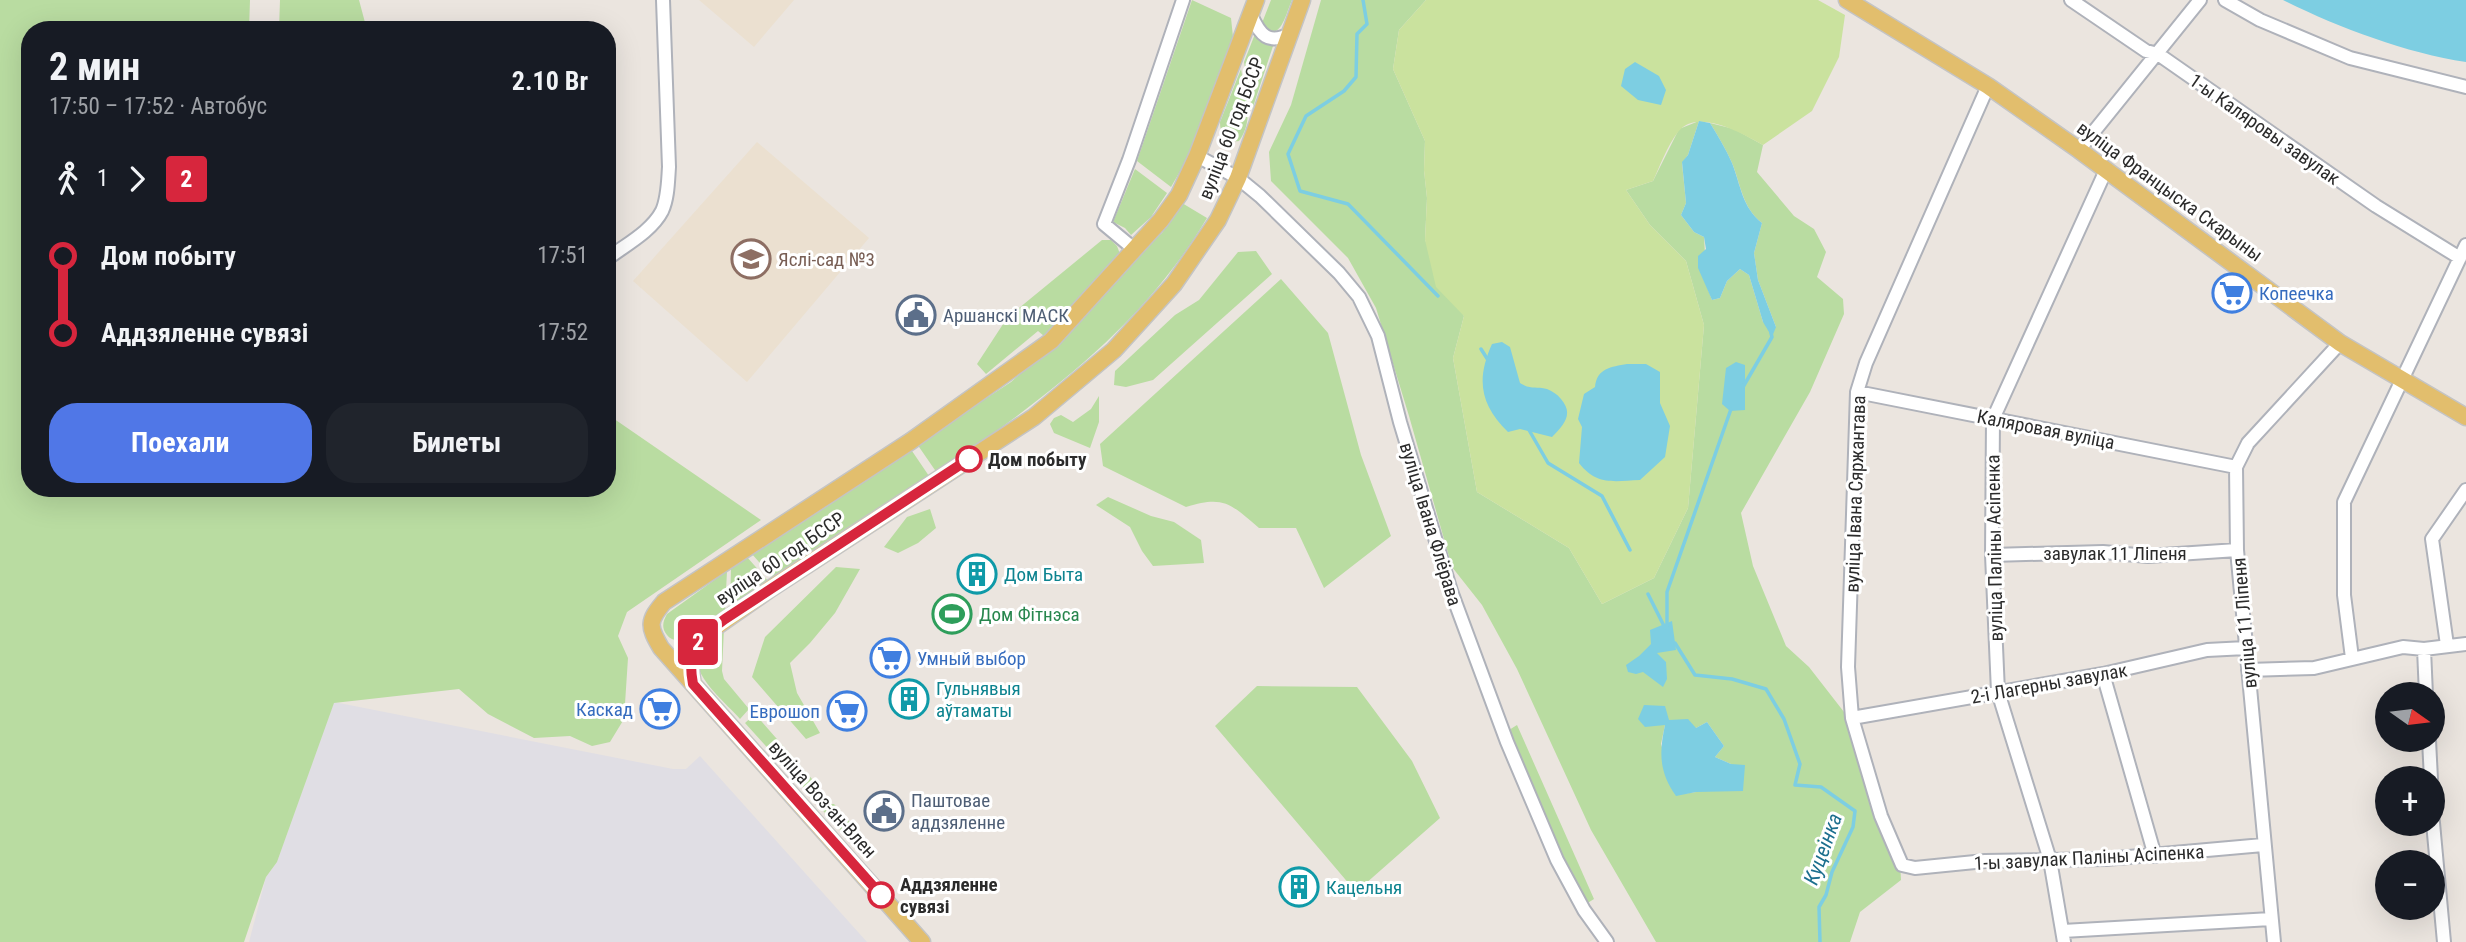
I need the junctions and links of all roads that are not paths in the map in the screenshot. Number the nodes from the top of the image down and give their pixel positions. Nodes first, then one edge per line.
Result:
1 (663, 0) edge
2 (1182, 0) edge
3 (1301, 0) edge
4 (1847, 0) edge
5 (2071, 0) edge
6 (2200, 0) edge
7 (2225, 0) edge
8 (1254, 8) edge
9 (1290, 34) junction
10 (2158, 54) junction
11 (1989, 86) junction
12 (2466, 87) edge
13 (2079, 150) junction
14 (1197, 156) junction
15 (2106, 170) junction
16 (1238, 178) junction
17 (2466, 245) edge
18 (1133, 249) junction
19 (616, 252) edge
20 (2460, 258) junction
21 (2340, 342) junction
22 (2402, 380) junction
23 (1857, 392) junction
24 (2466, 417) edge
25 (1993, 419) junction
26 (2236, 467) junction
27 (2466, 491) edge
28 (2237, 551) junction
29 (1992, 555) junction
30 (2466, 644) edge
31 (2447, 645) junction
32 (2246, 648) junction
33 (2424, 649) junction
34 (2352, 658) junction
35 (2248, 670) junction
36 (2104, 674) junction
37 (2425, 682) edge
38 (693, 684) junction
39 (1998, 692) junction
40 (1852, 718) junction
41 (2434, 836) edge
42 (2263, 845) junction
43 (2155, 856) junction
44 (2050, 860) junction
45 (1915, 868) joint
46 (2271, 919) junction
47 (2064, 936) edge
48 (922, 942) edge
49 (1607, 942) edge
50 (2274, 942) edge
51 (2444, 942) edge

1 - 19 street
2 - 18 street
3 - 9 main road, вуліца 60 год БССР
4 - 11 main road, вуліца Францыска Скарыны
5 - 10 street, 1-ы Каляровы завулак
6 - 10 street
7 - 12 street
8 - 9 street
8 - 14 main road, вуліца 60 год БССР
9 - 16 main road, вуліца 60 год БССР
10 - 13 street
10 - 20 street, 1-ы Каляровы завулак
11 - 13 main road, вуліца Францыска Скарыны
11 - 23 street, вуліца Івана Сяржантава
13 - 15 main road, вуліца Францыска Скарыны
14 - 16 street, вуліца Івана Флёрава
14 - 18 main road, вуліца 60 год БССР
15 - 21 main road, вуліца Францыска Скарыны
15 - 25 street, вуліца Паліны Асіпенка
16 - 38 main road, вуліца 60 год БССР
16 - 49 street, вуліца Івана Флёрава
17 - 20 street
18 - 38 main road, вуліца 60 год БССР
20 - 22 street
21 - 22 main road, вуліца Францыска Скарыны
21 - 26 street
22 - 24 main road, вуліца Францыска Скарыны
22 - 34 street
23 - 25 street, Каляровая вуліца
23 - 40 street, вуліца Івана Сяржантава
25 - 26 street, Каляровая вуліца
25 - 29 street, вуліца Паліны Асіпенка
26 - 28 street, вуліца 11 Ліпеня
27 - 31 street
28 - 29 street, завулак 11 Ліпеня
28 - 32 street, вуліца 11 Ліпеня
29 - 39 street, вуліца Паліны Асіпенка
30 - 31 street
31 - 33 street
32 - 35 street, вуліца 11 Ліпеня
32 - 36 street, 2-і Лагерны завулак
33 - 34 street
33 - 37 street
34 - 35 street
35 - 42 street, вуліца 11 Ліпеня
36 - 39 street, 2-і Лагерны завулак
36 - 43 street
38 - 48 main road, вуліца Воз-ан-Влен
39 - 40 street, 2-і Лагерны завулак
39 - 44 street, вуліца Паліны Асіпенка
40 - 45 street, вуліца Івана Сяржантава
41 - 51 street
42 - 43 street, 1-ы завулак Паліны Асіпенка
42 - 46 street, вуліца 11 Ліпеня
43 - 44 street, 1-ы завулак Паліны Асіпенка
44 - 45 street, 1-ы завулак Паліны Асіпенка
44 - 47 street, вуліца Паліны Асіпенка
46 - 47 street
46 - 50 street, вуліца 11 Ліпеня

